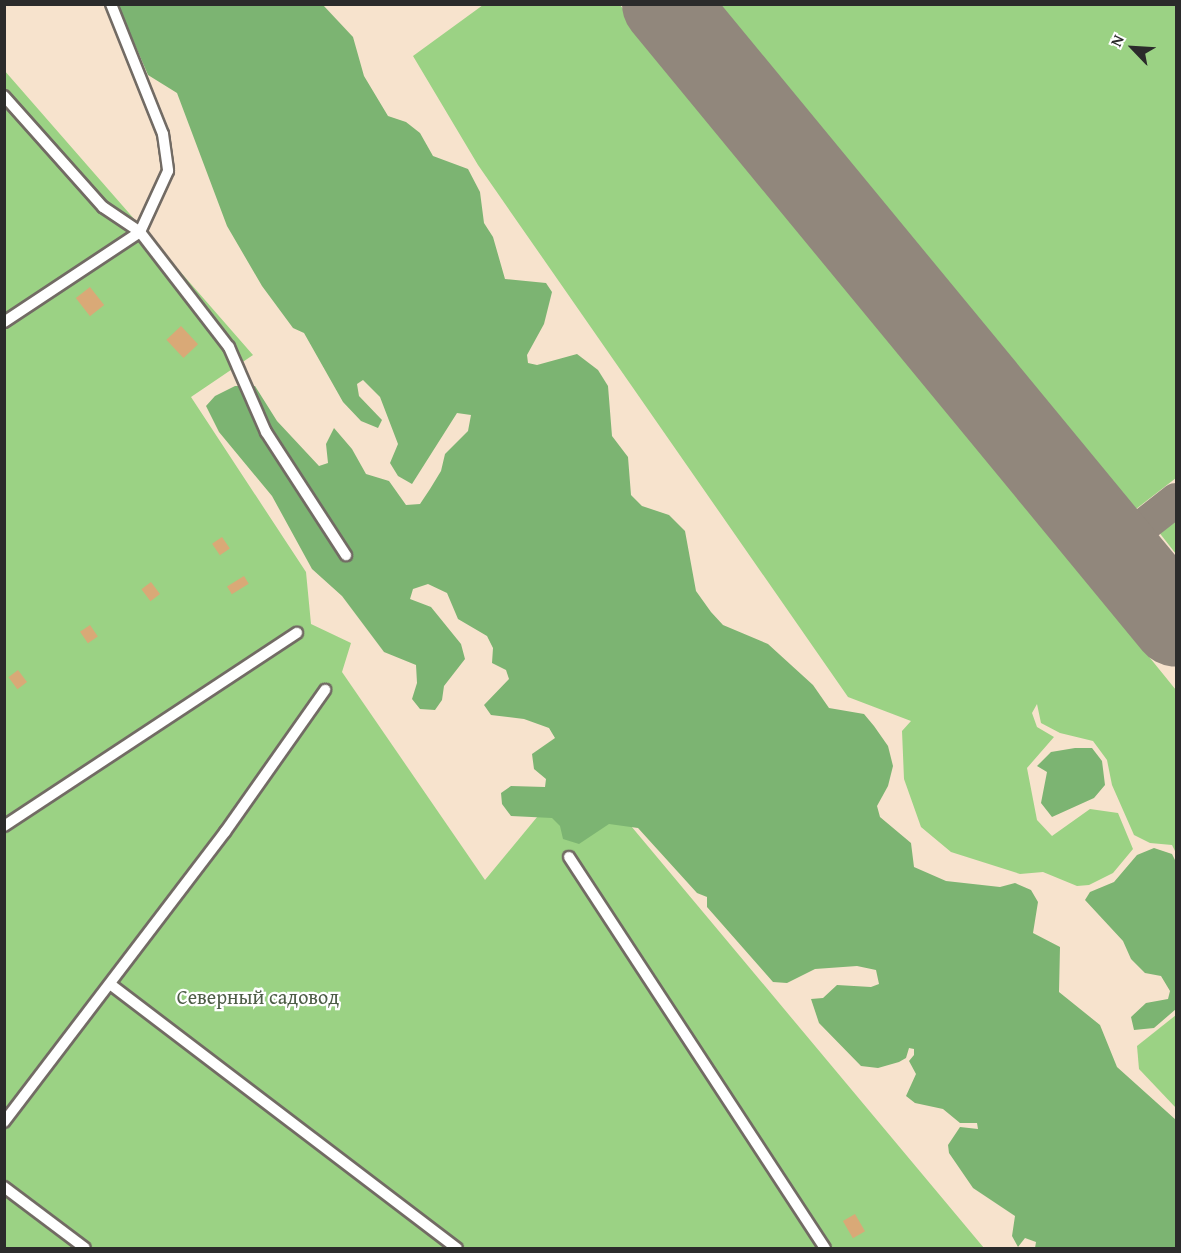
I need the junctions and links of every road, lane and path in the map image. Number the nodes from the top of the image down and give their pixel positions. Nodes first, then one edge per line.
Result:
1 (111, 4) edge
2 (4, 96) edge
3 (140, 232) junction
4 (4, 322) edge
5 (346, 555) dead end
6 (297, 633) dead end
7 (325, 690) dead end
8 (4, 826) edge
9 (569, 857) dead end
10 (110, 984) junction
11 (4, 1122) edge
12 (4, 1187) edge
13 (85, 1248) edge
14 (457, 1248) edge
15 (825, 1248) edge

1 - 3 street
2 - 3 street
3 - 4 street
3 - 5 street
6 - 8 street
7 - 10 street
9 - 15 street
10 - 11 street
10 - 14 street
12 - 13 street

